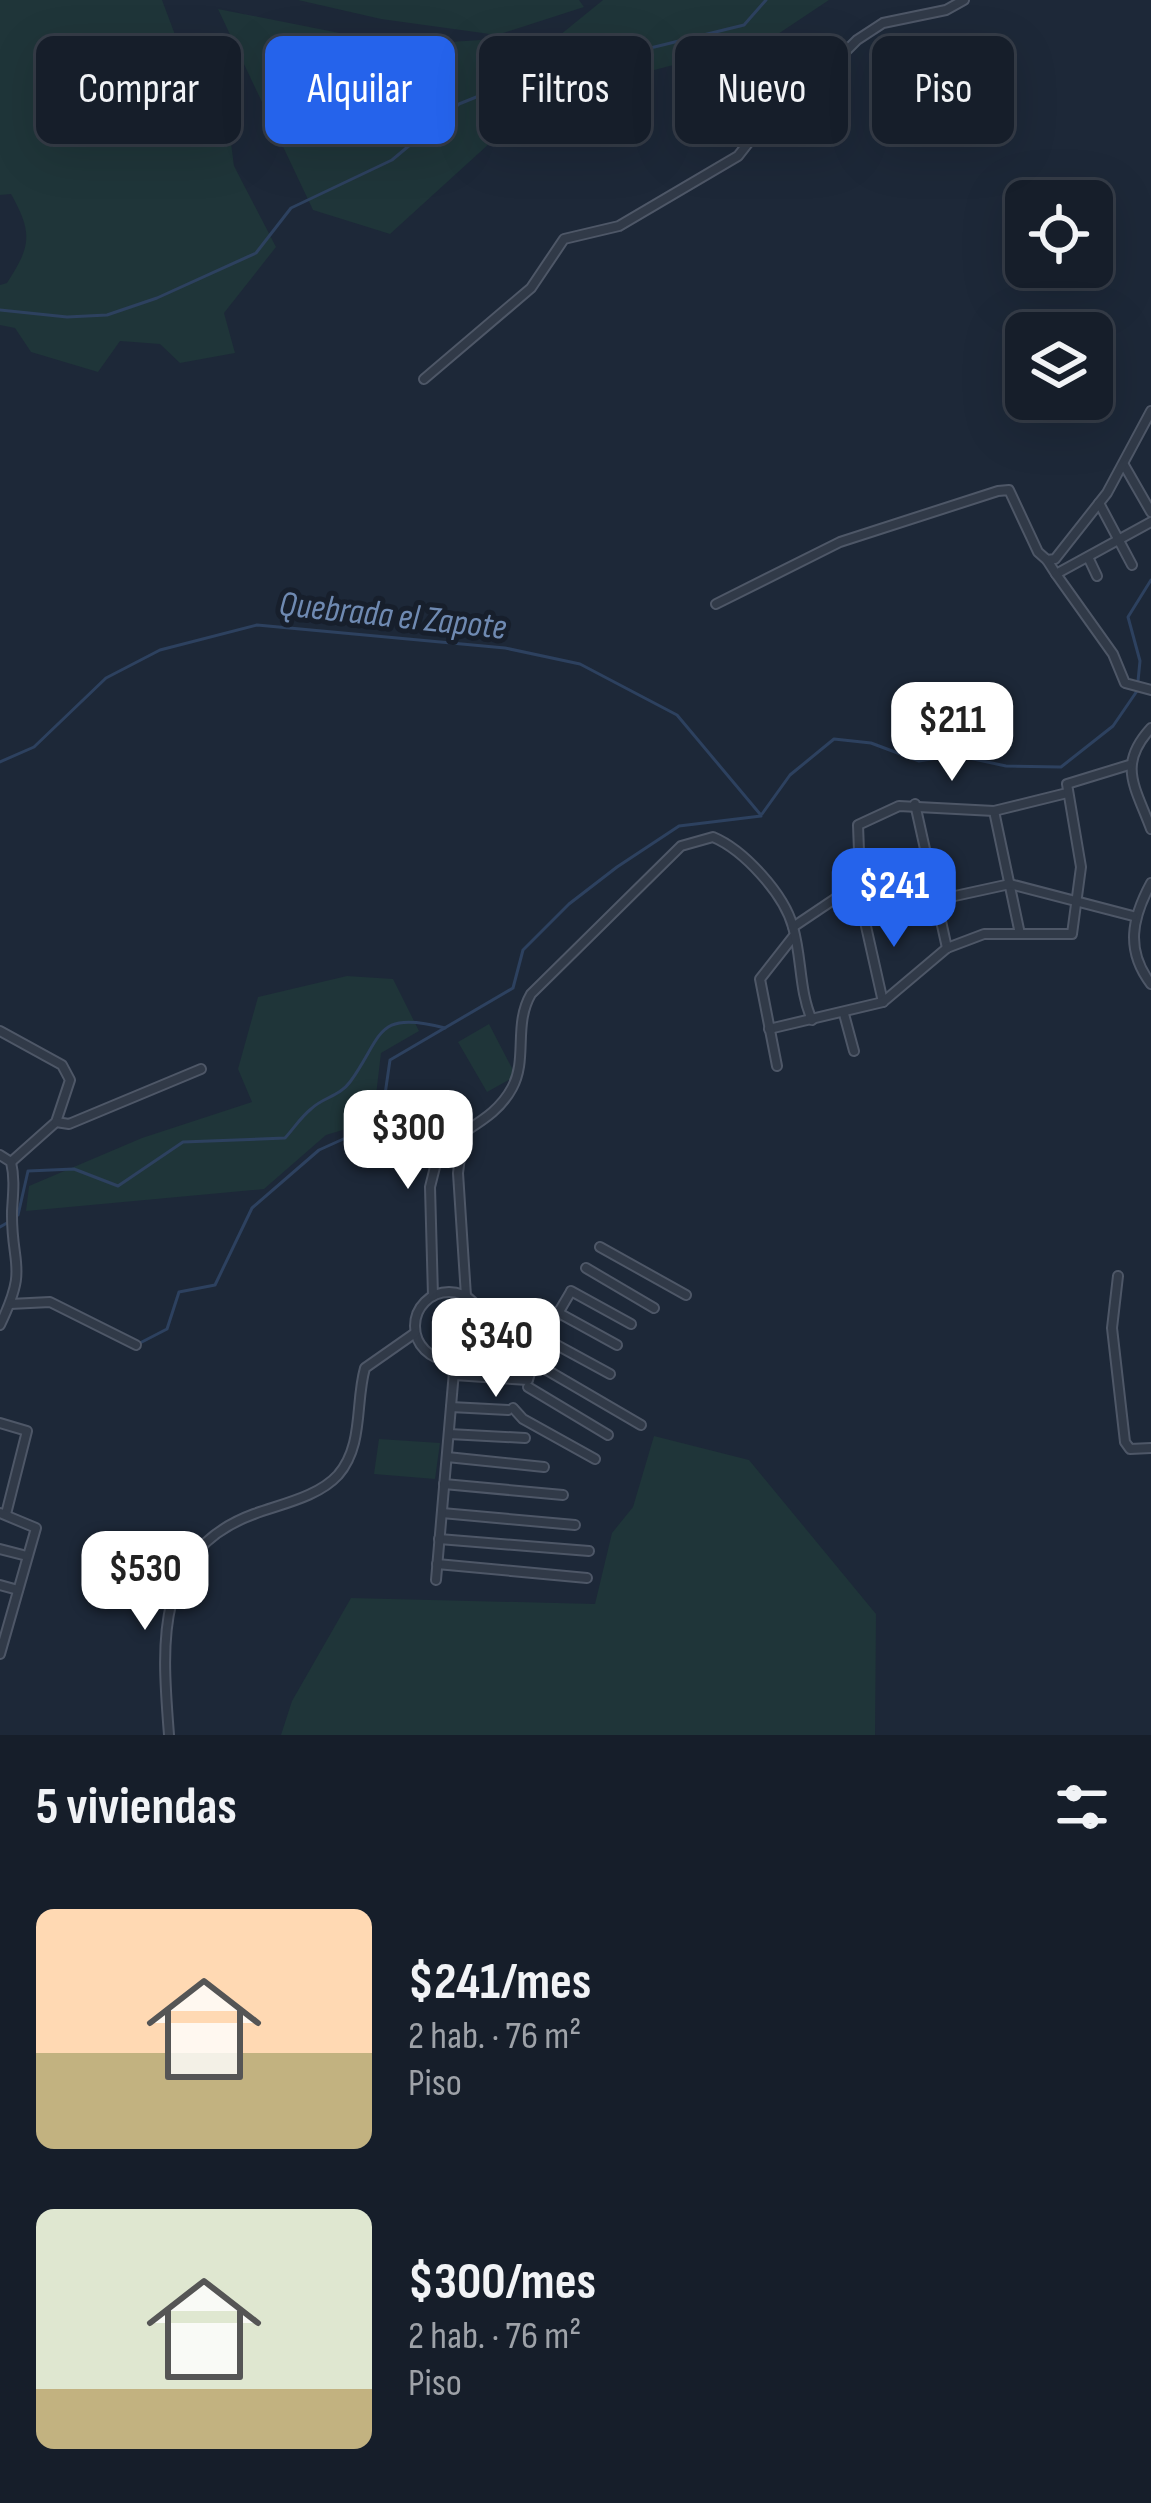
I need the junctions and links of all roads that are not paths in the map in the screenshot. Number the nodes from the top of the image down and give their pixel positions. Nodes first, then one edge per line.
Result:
1 (964, 0) edge
2 (424, 379) dead end
3 (1151, 411) edge
4 (1138, 427) junction
5 (1151, 427) edge
6 (1124, 464) junction
7 (1099, 503) junction
8 (1151, 512) edge
9 (1151, 521) edge
10 (1119, 539) junction
11 (1088, 557) junction
12 (1047, 560) junction
13 (1132, 565) dead end
14 (1056, 574) junction
15 (1097, 576) dead end
16 (716, 604) dead end
17 (1151, 690) edge
18 (1151, 728) edge
19 (1129, 765) junction
20 (1067, 793) junction
21 (915, 804) junction
22 (994, 811) junction
23 (1151, 829) edge
24 (860, 882) junction
25 (1151, 883) edge
26 (1010, 884) junction
27 (936, 898) junction
28 (1077, 899) junction
29 (861, 904) junction
30 (876, 914) junction
31 (863, 916) junction
32 (1133, 916) junction
33 (794, 932) junction
34 (1020, 934) junction
35 (946, 948) junction
36 (1151, 984) edge
37 (885, 998) junction
38 (844, 1014) junction
39 (812, 1021) junction
40 (769, 1029) junction
41 (0, 1031) edge
42 (854, 1052) dead end
43 (777, 1066) dead end
44 (201, 1069) dead end
45 (56, 1122) junction
46 (464, 1134) junction
47 (0, 1155) edge
48 (11, 1162) junction
49 (600, 1247) dead end
50 (586, 1268) dead end
51 (1118, 1276) dead end
52 (686, 1295) dead end
53 (433, 1296) junction
54 (466, 1296) junction
55 (10, 1304) junction
56 (653, 1308) dead end
57 (557, 1312) junction
58 (632, 1324) dead end
59 (0, 1325) edge
60 (416, 1333) junction
61 (542, 1337) junction
62 (136, 1345) dead end
63 (617, 1345) dead end
64 (455, 1360) junction
65 (533, 1362) junction
66 (610, 1374) dead end
67 (454, 1375) junction
68 (528, 1387) dead end
69 (451, 1407) junction
70 (0, 1423) edge
71 (641, 1425) dead end
72 (448, 1434) junction
73 (608, 1436) dead end
74 (525, 1438) dead end
75 (1151, 1448) edge
76 (447, 1457) junction
77 (595, 1459) dead end
78 (544, 1467) dead end
79 (444, 1484) junction
80 (563, 1495) dead end
81 (442, 1513) junction
82 (3, 1514) edge
83 (575, 1525) dead end
84 (440, 1539) junction
85 (0, 1549) edge
86 (589, 1551) dead end
87 (28, 1556) junction
88 (437, 1564) junction
89 (587, 1578) dead end
90 (436, 1580) dead end
91 (0, 1585) edge
92 (18, 1590) junction
93 (4, 1621) edge
94 (0, 1654) edge
95 (169, 1735) edge

1 - 2 street
3 - 4 street
4 - 5 street
4 - 6 street
6 - 7 street
6 - 8 street
7 - 10 street
7 - 12 street
9 - 10 street
10 - 11 street
10 - 13 street
11 - 14 street
11 - 15 street
12 - 14 street
12 - 16 street
14 - 17 street
18 - 19 street
19 - 20 street
19 - 23 street
20 - 22 street
20 - 28 street
21 - 22 street
21 - 24 street
21 - 27 street
22 - 26 street
24 - 29 street
24 - 33 street
25 - 32 street
26 - 27 street
26 - 28 street
26 - 34 street
27 - 30 street
27 - 35 street
28 - 32 street
28 - 34 street
29 - 30 street
29 - 31 street
30 - 31 street
31 - 37 street
32 - 36 street
33 - 39 street
33 - 40 street
33 - 46 street
34 - 35 street
35 - 37 street
37 - 38 street
38 - 39 street
38 - 42 street
39 - 40 street
40 - 43 street
41 - 45 street
44 - 45 street
45 - 48 street
46 - 53 street
46 - 54 street
47 - 48 street
48 - 55 street
49 - 52 street
50 - 56 street
51 - 75 street
53 - 54 street
53 - 60 street
54 - 64 street
55 - 59 street
55 - 62 street
57 - 58 street
57 - 61 street
57 - 63 street
60 - 64 street
60 - 95 street
61 - 65 street
61 - 66 street
64 - 67 street
65 - 67 street
65 - 71 street
67 - 69 street
68 - 73 street
69 - 72 street
69 - 77 street
70 - 82 street
72 - 74 street
72 - 76 street
76 - 78 street
76 - 79 street
79 - 80 street
79 - 81 street
81 - 83 street
81 - 84 street
82 - 87 street
84 - 86 street
84 - 88 street
85 - 87 street
87 - 92 street
88 - 89 street
88 - 90 street
91 - 92 street
92 - 93 street
93 - 94 street

